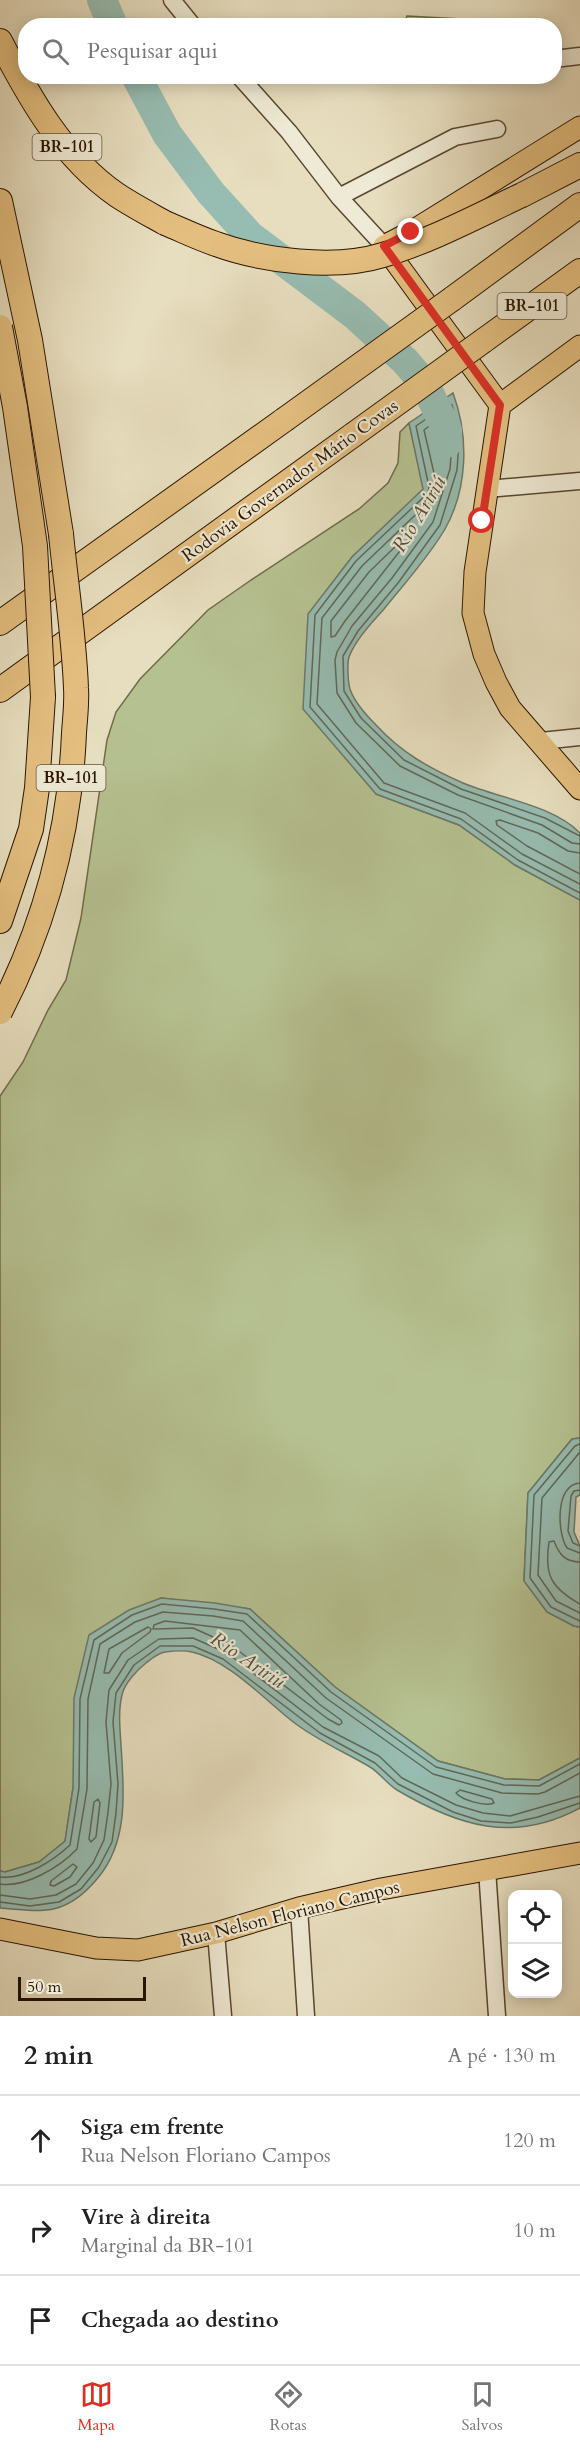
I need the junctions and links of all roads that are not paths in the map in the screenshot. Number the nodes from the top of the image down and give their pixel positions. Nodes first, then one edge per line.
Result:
1 (172, 0) edge
2 (186, 18) edge
3 (0, 40) edge
4 (580, 56) edge
5 (562, 58) edge
6 (18, 76) edge
7 (22, 84) edge
8 (246, 84) edge
9 (580, 127) edge
10 (497, 129) dead end
11 (580, 165) edge
12 (339, 196) junction
13 (0, 201) edge
14 (580, 205) edge
15 (384, 246) junction
16 (580, 272) edge
17 (0, 327) edge
18 (580, 346) edge
19 (500, 405) junction
20 (580, 481) edge
21 (487, 489) junction
22 (0, 623) edge
23 (0, 690) edge
24 (580, 737) edge
25 (541, 741) junction
26 (580, 789) edge
27 (0, 921) edge
28 (0, 1012) edge
29 (580, 1853) edge
30 (487, 1869) junction
31 (299, 1908) junction
32 (0, 1929) edge
33 (216, 1933) junction
34 (223, 2016) edge
35 (306, 2016) edge
36 (496, 2016) edge

1 - 2 street
3 - 6 highway, BR-101, bridge
4 - 5 street
7 - 11 highway, BR-101, bridge
8 - 12 street
9 - 15 main road
10 - 12 street
12 - 15 street
13 - 28 highway, BR-101, bridge
14 - 22 highway, BR-101, bridge
15 - 19 main road
16 - 23 highway, Rodovia Governador Mário Covas / BR-101, bridge
17 - 27 highway, BR-101, bridge
18 - 19 main road
19 - 21 main road
20 - 21 street
21 - 25 main road
24 - 25 street
25 - 26 main road
29 - 30 main road, Rua Nelson Floriano Campos
30 - 31 main road, Rua Nelson Floriano Campos
30 - 36 street
31 - 33 main road, Rua Nelson Floriano Campos
31 - 35 street
32 - 33 main road, Rua Nelson Floriano Campos
33 - 34 street

